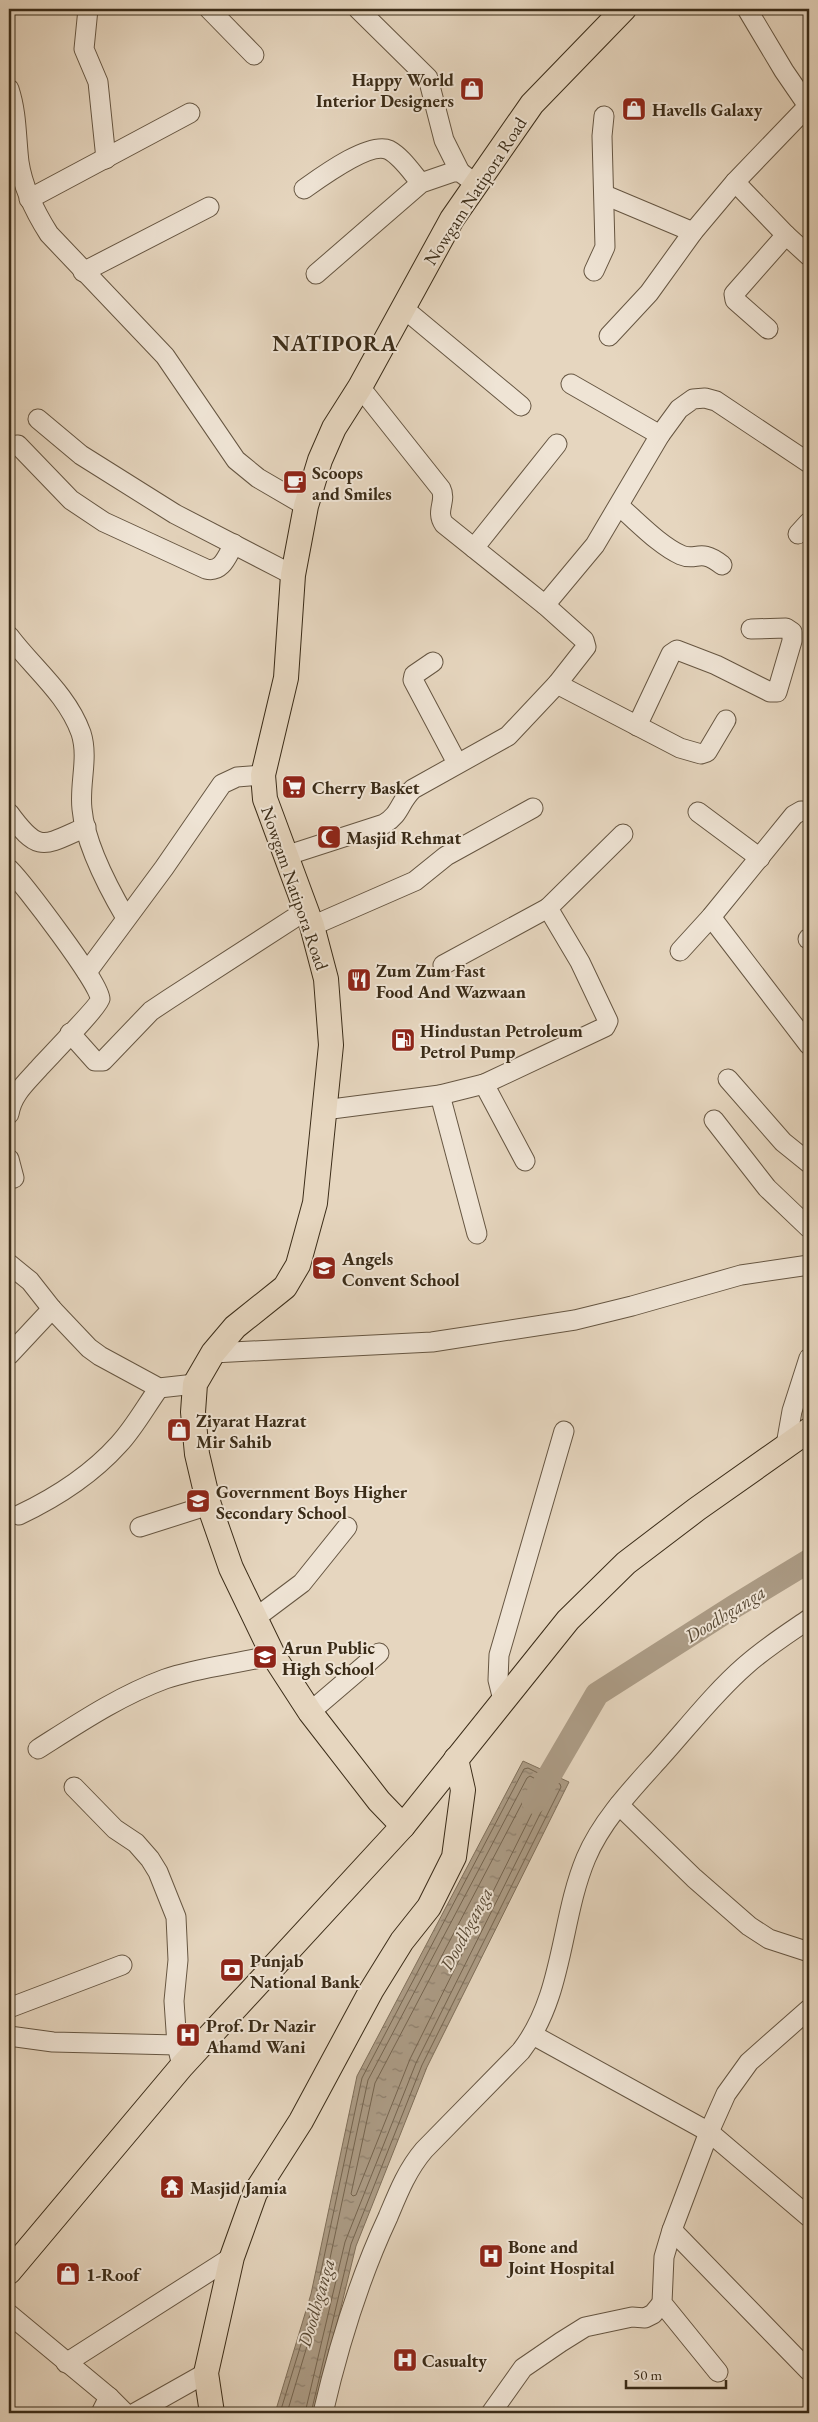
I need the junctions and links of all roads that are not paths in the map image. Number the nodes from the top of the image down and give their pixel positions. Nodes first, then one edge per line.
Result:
1 (88, 9) edge
2 (209, 9) edge
3 (358, 9) edge
4 (624, 9) edge
5 (747, 9) edge
6 (254, 55) dead end
7 (9, 89) edge
8 (809, 105) edge
9 (190, 113) dead end
10 (604, 116) dead end
11 (106, 159) junction
12 (468, 178) junction
13 (735, 182) junction
14 (422, 183) junction
15 (304, 188) dead end
16 (605, 196) junction
17 (29, 199) junction
18 (209, 207) dead end
19 (693, 232) junction
20 (786, 235) junction
21 (809, 256) edge
22 (594, 271) dead end
23 (83, 272) junction
24 (316, 274) dead end
25 (402, 307) junction
26 (768, 329) dead end
27 (609, 336) dead end
28 (571, 384) dead end
29 (360, 387) junction
30 (522, 406) dead end
31 (38, 419) dead end
32 (660, 434) junction
33 (557, 444) dead end
34 (9, 446) edge
35 (809, 463) edge
36 (306, 506) junction
37 (619, 506) junction
38 (234, 544) junction
39 (474, 548) junction
40 (722, 565) dead end
41 (293, 575) junction
42 (545, 605) junction
43 (751, 629) dead end
44 (9, 636) edge
45 (433, 662) dead end
46 (557, 684) junction
47 (726, 720) dead end
48 (637, 726) junction
49 (458, 763) junction
50 (264, 775) junction
51 (532, 808) dead end
52 (698, 812) dead end
53 (809, 812) edge
54 (9, 813) edge
55 (86, 827) junction
56 (622, 834) dead end
57 (285, 856) junction
58 (760, 858) junction
59 (9, 868) edge
60 (548, 908) junction
61 (711, 917) junction
62 (126, 918) junction
63 (308, 919) junction
64 (680, 951) dead end
65 (442, 965) dead end
66 (87, 972) junction
67 (70, 1033) junction
68 (809, 1045) edge
69 (728, 1079) dead end
70 (484, 1084) junction
71 (440, 1095) junction
72 (324, 1110) junction
73 (9, 1114) edge
74 (714, 1120) dead end
75 (9, 1159) edge
76 (525, 1161) dead end
77 (809, 1163) edge
78 (14, 1178) dead end
79 (809, 1228) edge
80 (477, 1234) dead end
81 (9, 1264) edge
82 (809, 1265) edge
83 (52, 1310) junction
84 (213, 1353) junction
85 (9, 1355) edge
86 (809, 1358) edge
87 (195, 1384) junction
88 (159, 1388) junction
89 (809, 1430) edge
90 (564, 1431) dead end
91 (786, 1445) junction
92 (209, 1505) junction
93 (18, 1515) dead end
94 (140, 1527) dead end
95 (347, 1527) dead end
96 (254, 1618) junction
97 (809, 1619) edge
98 (379, 1653) dead end
99 (273, 1655) junction
100 (503, 1700) junction
101 (310, 1712) junction
102 (38, 1749) dead end
103 (456, 1759) junction
104 (74, 1787) dead end
105 (619, 1805) junction
106 (403, 1826) junction
107 (809, 1952) edge
108 (122, 1965) dead end
109 (9, 2008) edge
110 (809, 2009) edge
111 (534, 2035) junction
112 (9, 2036) edge
113 (180, 2056) junction
114 (708, 2132) junction
115 (809, 2217) edge
116 (672, 2230) junction
117 (232, 2257) junction
118 (9, 2272) edge
119 (662, 2303) junction
120 (9, 2314) edge
121 (66, 2363) junction
122 (809, 2371) edge
123 (718, 2372) dead end
124 (206, 2373) junction
125 (105, 2405) edge
126 (125, 2413) edge
127 (135, 2413) edge
128 (212, 2413) edge
129 (323, 2413) edge
130 (491, 2413) edge

1 - 11 street
2 - 6 street
3 - 12 street
4 - 12 main road, Nowgam Natipora Road
5 - 8 street
7 - 17 street
8 - 13 street
9 - 11 street
10 - 16 street
11 - 17 street
12 - 14 street
12 - 25 main road, Nowgam Natipora Road
13 - 19 street
13 - 20 street
14 - 15 street
14 - 24 street
16 - 19 street
16 - 22 street
17 - 23 street
18 - 23 street
19 - 27 street
20 - 21 street
20 - 26 street
23 - 36 street
25 - 29 main road, Nowgam Natipora Road
25 - 30 street
28 - 32 street
29 - 36 main road, Nowgam Natipora Road
29 - 39 street
31 - 38 street
32 - 35 street
32 - 37 street
33 - 39 street
34 - 38 street
36 - 41 main road, Nowgam Natipora Road
37 - 40 street
37 - 42 street
38 - 41 street
39 - 42 street
41 - 50 main road, Nowgam Natipora Road
42 - 46 street
43 - 48 street
44 - 55 street
45 - 49 street
46 - 48 street
46 - 49 street
47 - 48 street
49 - 57 street
50 - 57 main road, Nowgam Natipora Road
50 - 62 street
51 - 63 street
52 - 58 street
53 - 58 street
54 - 55 street
55 - 62 street
56 - 60 street
57 - 63 main road, Nowgam Natipora Road
58 - 61 street
59 - 66 street
60 - 65 street
60 - 70 street
61 - 64 street
61 - 68 street
62 - 66 street
63 - 67 street
63 - 72 main road, Nowgam Natipora Road
66 - 67 street
67 - 73 street
69 - 77 street
70 - 71 street
70 - 76 street
71 - 72 street
71 - 80 street
72 - 84 main road, Nowgam Natipora Road
74 - 79 street
75 - 78 street
81 - 83 street
82 - 84 street
83 - 85 street
83 - 88 street
84 - 87 main road, Nowgam Natipora Road
86 - 91 street
87 - 88 street
87 - 92 main road, Nowgam Natipora Road
88 - 93 street
89 - 91 main road
90 - 100 street
91 - 100 main road
92 - 94 street
92 - 96 main road, Nowgam Natipora Road
95 - 96 street
96 - 99 main road, Nowgam Natipora Road
97 - 105 street
98 - 101 street
99 - 101 main road, Nowgam Natipora Road
99 - 102 street
100 - 103 main road
101 - 106 main road, Nowgam Natipora Road
103 - 106 main road
103 - 117 main road
104 - 113 street
105 - 107 street
105 - 111 street
106 - 113 main road
108 - 109 street
110 - 114 street
111 - 114 street
111 - 129 street
112 - 113 street
113 - 118 main road
114 - 115 street
114 - 116 street
116 - 119 street
116 - 122 street
117 - 121 street
117 - 124 main road
119 - 123 street
119 - 130 street
120 - 121 street
121 - 125 street
124 - 127 street
124 - 128 main road
125 - 126 street

